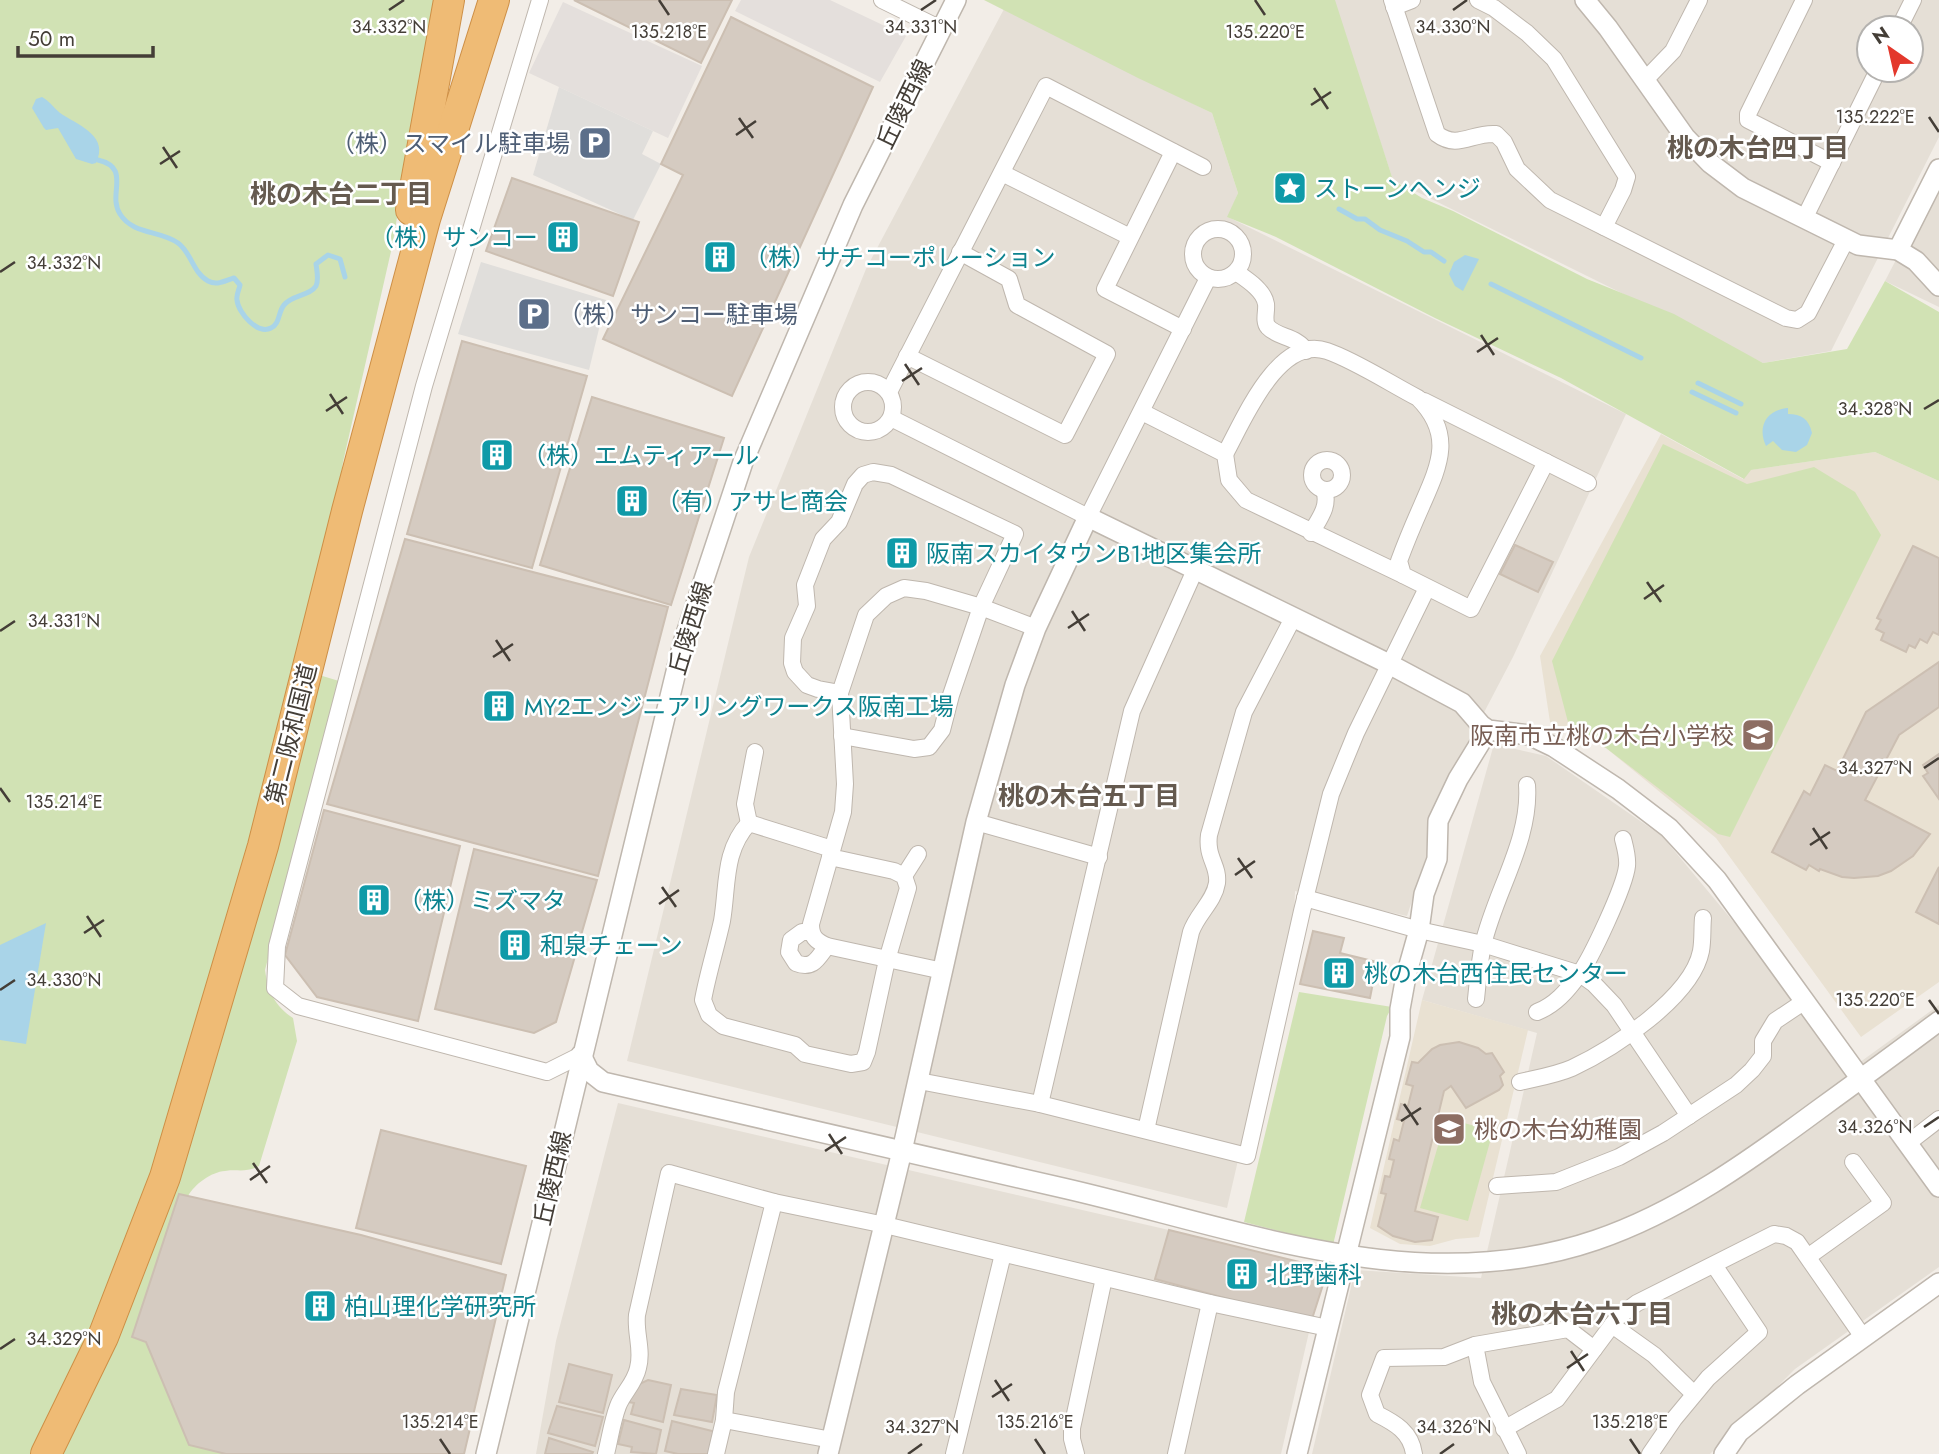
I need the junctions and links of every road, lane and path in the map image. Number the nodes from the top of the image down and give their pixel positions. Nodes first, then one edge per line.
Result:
1 (449, 0) edge
2 (540, 0) edge
3 (882, 0) edge
4 (956, 0) edge
5 (1412, 0) edge
6 (1478, 0) edge
7 (1585, 0) edge
8 (1699, 0) edge
9 (1804, 0) edge
10 (1393, 3) edge
11 (494, 5) edge
12 (941, 29) junction
13 (1644, 80) junction
14 (1871, 84) edge
15 (1173, 152) junction
16 (1832, 163) junction
17 (1203, 167) dead end
18 (1939, 169) edge
19 (1002, 173) junction
20 (1804, 219) junction
21 (1604, 227) junction
22 (1130, 237) junction
23 (1846, 240) junction
24 (1898, 250) junction
25 (960, 252) junction
26 (1236, 272) junction
27 (1208, 278) junction
28 (1939, 286) edge
29 (1183, 329) junction
30 (1306, 351) junction
31 (907, 356) junction
32 (889, 392) junction
33 (1418, 398) junction
34 (1142, 412) junction
35 (891, 418) junction
36 (1225, 454) junction
37 (1546, 462) junction
38 (1588, 483) dead end
39 (1324, 489) dead end
40 (346, 511) junction
41 (1088, 517) junction
42 (1311, 533) junction
43 (1195, 570) junction
44 (1404, 575) junction
45 (1427, 588) junction
46 (981, 607) junction
47 (1293, 618) junction
48 (1036, 628) junction
49 (1389, 664) junction
50 (839, 693) junction
51 (1488, 730) junction
52 (842, 736) junction
53 (755, 752) dead end
54 (1527, 785) dead end
55 (976, 822) junction
56 (749, 823) junction
57 (1623, 839) dead end
58 (831, 853) junction
59 (918, 854) dead end
60 (1099, 857) junction
61 (904, 876) junction
62 (1305, 898) junction
63 (1703, 918) dead end
64 (1419, 930) junction
65 (811, 932) junction
66 (1483, 944) junction
67 (827, 946) junction
68 (887, 960) junction
69 (943, 971) junction
70 (1580, 974) junction
71 (1476, 999) dead end
72 (1805, 1001) junction
73 (1537, 1012) dead end
74 (1939, 1021) edge
75 (1633, 1033) junction
76 (582, 1055) junction
77 (1861, 1079) junction
78 (919, 1081) junction
79 (1520, 1082) dead end
80 (1040, 1104) junction
81 (1689, 1116) junction
82 (1939, 1119) edge
83 (1146, 1130) junction
84 (1908, 1143) junction
85 (902, 1151) junction
86 (1853, 1162) dead end
87 (1497, 1186) dead end
88 (1939, 1186) edge
89 (774, 1202) junction
90 (885, 1225) junction
91 (1003, 1254) junction
92 (1809, 1256) junction
93 (1345, 1257) junction
94 (1714, 1265) junction
95 (1104, 1278) junction
96 (1939, 1283) edge
97 (1210, 1303) junction
98 (1612, 1325) junction
99 (1328, 1328) junction
100 (1863, 1337) junction
101 (1475, 1345) junction
102 (1594, 1349) junction
103 (1694, 1394) junction
104 (724, 1420) junction
105 (1504, 1429) junction
106 (830, 1447) edge
107 (46, 1454) edge
108 (486, 1454) edge
109 (606, 1454) edge
110 (716, 1454) edge
111 (954, 1454) edge
112 (1076, 1454) edge
113 (1176, 1454) edge
114 (1297, 1454) edge
115 (1414, 1454) edge
116 (1517, 1454) edge
117 (1650, 1454) edge
118 (1724, 1454) edge

1 - 40 highway
2 - 76 street
3 - 12 street
4 - 12 street, 丘陵西線
5 - 10 street
6 - 21 street
7 - 13 street
8 - 13 street
9 - 16 street
10 - 21 street
11 - 40 highway, 第二阪和国道
12 - 76 street, 丘陵西線
13 - 20 street
14 - 16 street
15 - 17 street
15 - 19 street
15 - 22 street
16 - 20 street
18 - 24 street
19 - 22 street
19 - 25 street
20 - 23 street
21 - 23 street
22 - 29 street
23 - 24 street
24 - 28 street
25 - 31 street
25 - 31 street
26 - 27 street
26 - 27 street
26 - 30 street
27 - 29 street
29 - 34 street
30 - 33 street
30 - 36 street
31 - 32 street
32 - 35 street
32 - 35 street
33 - 37 street
33 - 44 street
34 - 36 street
34 - 41 street
35 - 41 street
36 - 42 street
37 - 38 street
37 - 45 street
39 - 42 street
40 - 107 highway, 第二阪和国道
41 - 43 street
41 - 48 street
42 - 44 street
43 - 47 street
43 - 60 street
44 - 45 street
45 - 49 street
46 - 48 street
46 - 50 street
46 - 50 street
46 - 52 street
47 - 49 street
47 - 83 street
48 - 55 street
49 - 51 street
49 - 62 street
50 - 52 street
51 - 64 street
51 - 72 street
52 - 58 street
53 - 56 street
54 - 66 street
55 - 60 street
55 - 69 street
56 - 58 street
56 - 68 street
57 - 70 street
58 - 61 street
58 - 65 street
59 - 61 street
60 - 80 street
61 - 68 street
62 - 64 street
62 - 83 street
63 - 75 street
64 - 66 street
64 - 93 street
65 - 67 street
65 - 67 street
66 - 70 street
66 - 71 street
67 - 68 street
68 - 69 street
69 - 78 street
70 - 73 street
70 - 75 street
72 - 77 street
72 - 81 street
74 - 77 street
75 - 79 street
75 - 81 street
76 - 85 street
76 - 108 street, 丘陵西線
77 - 84 street
77 - 93 street
78 - 80 street
78 - 85 street
80 - 83 street
81 - 87 street
82 - 84 street
84 - 88 street
85 - 90 street
85 - 93 street
86 - 92 street
89 - 90 street
89 - 104 street
89 - 109 street
90 - 91 street
90 - 106 street
91 - 95 street
91 - 111 street
92 - 94 street
92 - 100 street
93 - 99 street
94 - 98 street
94 - 103 street
95 - 97 street
95 - 112 street
96 - 100 street
97 - 99 street
97 - 113 street
98 - 102 street
98 - 103 street
99 - 114 street
100 - 118 street
101 - 102 street
101 - 105 street
101 - 115 street
102 - 105 street
103 - 117 street
104 - 106 street
104 - 110 street
105 - 116 street

